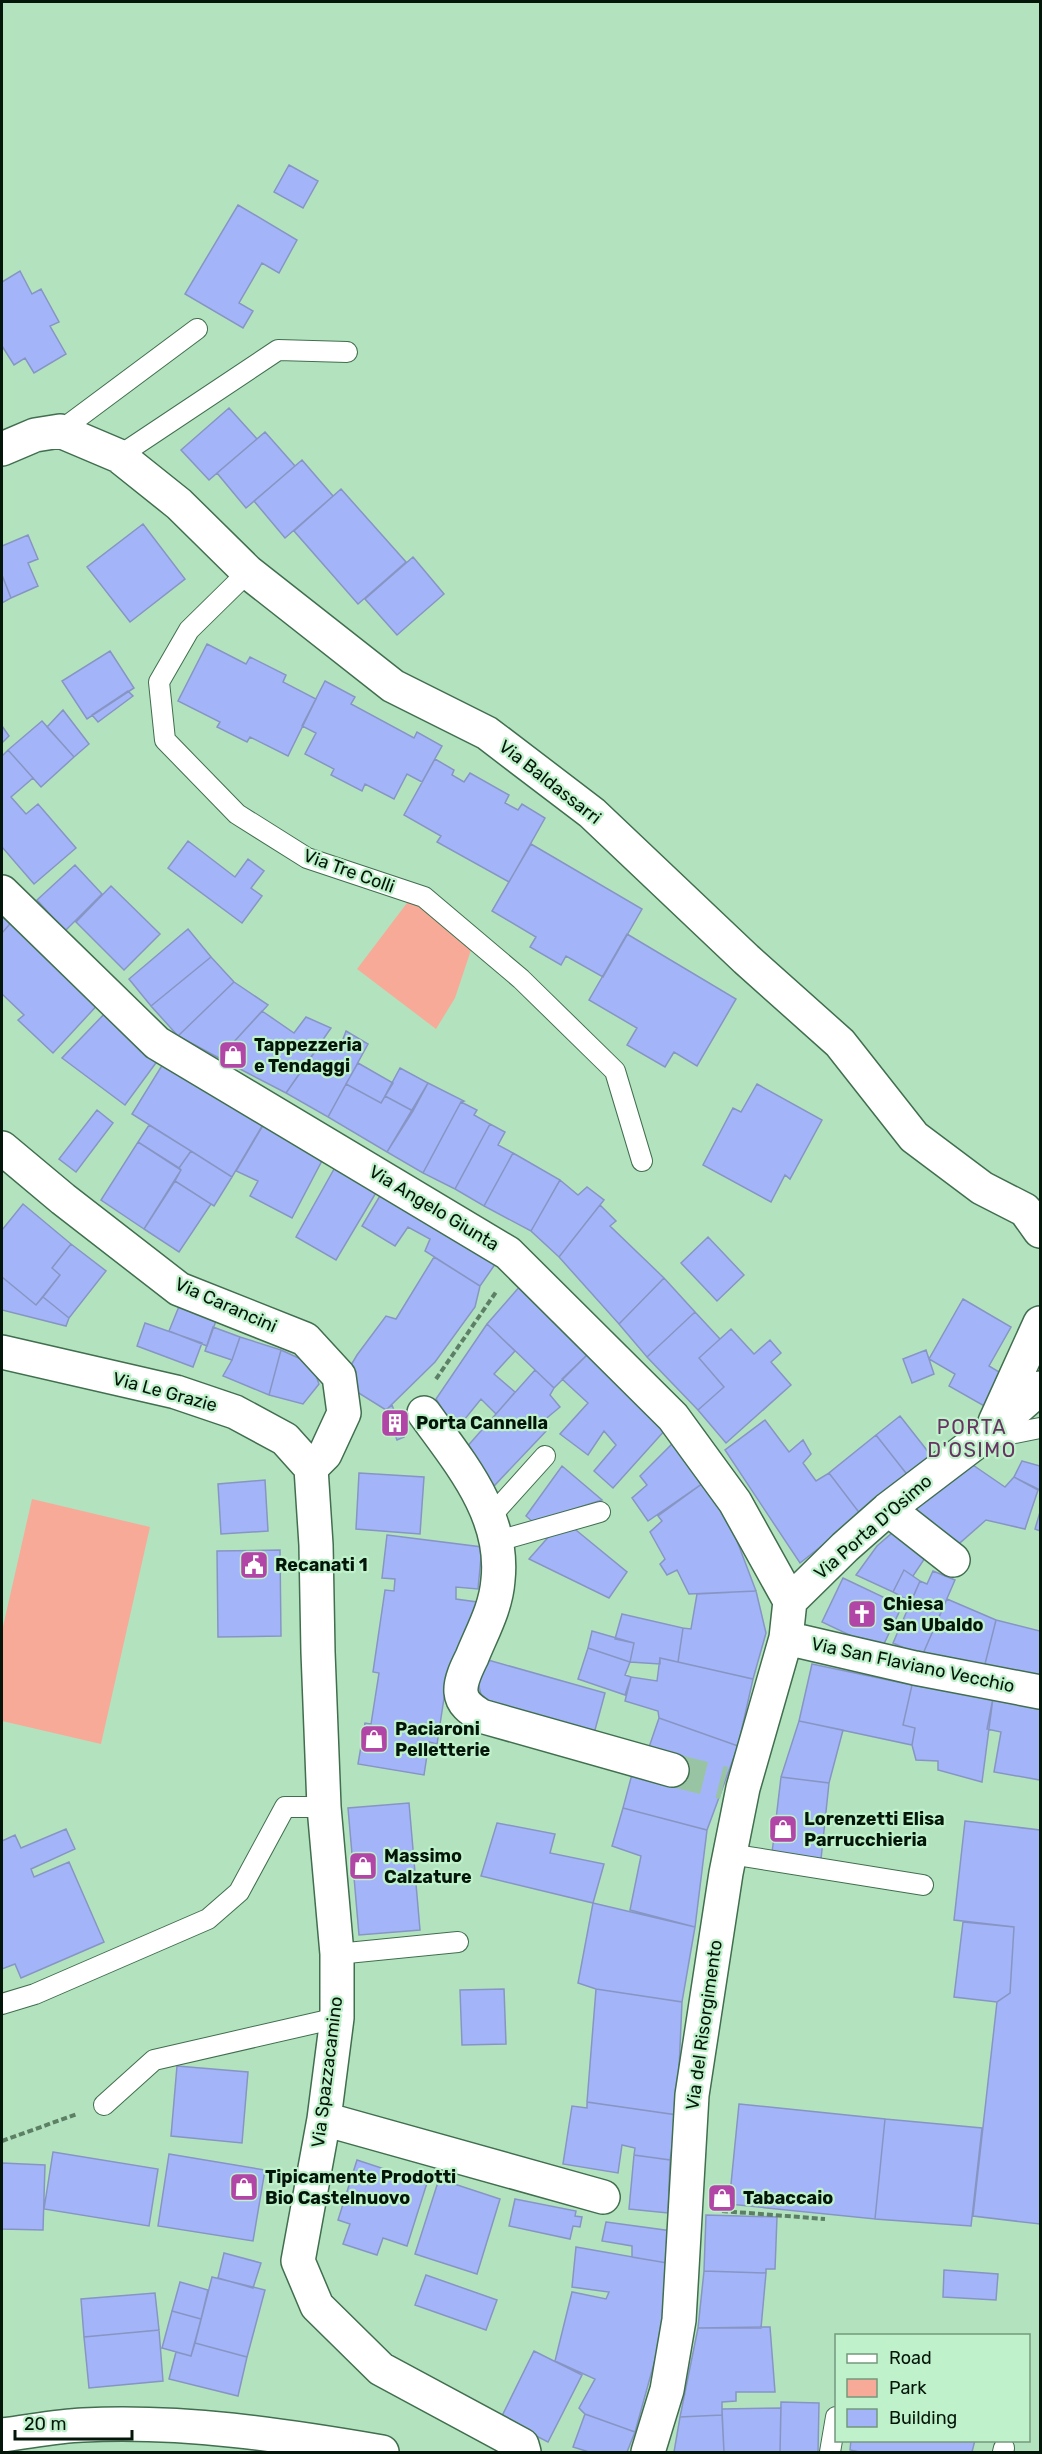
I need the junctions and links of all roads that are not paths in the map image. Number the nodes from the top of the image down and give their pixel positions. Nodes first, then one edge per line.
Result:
1 (197, 329) dead end
2 (347, 352) dead end
3 (60, 431) junction
4 (2, 449) edge
5 (119, 456) junction
6 (248, 572) junction
7 (2, 892) edge
8 (2, 1148) edge
9 (642, 1161) dead end
10 (1041, 1231) edge
11 (1041, 1323) edge
12 (2, 1352) edge
13 (1041, 1388) edge
14 (424, 1413) road end
15 (1041, 1428) edge
16 (986, 1435) junction
17 (545, 1456) dead end
18 (311, 1468) junction
19 (888, 1509) junction
20 (600, 1512) dead end
21 (494, 1529) junction
22 (953, 1560) dead end
23 (790, 1601) junction
24 (786, 1638) junction
25 (1041, 1692) edge
26 (672, 1770) tunnel mouth
27 (324, 1807) junction
28 (730, 1854) junction
29 (923, 1885) dead end
30 (458, 1942) dead end
31 (337, 1954) junction
32 (2, 2004) edge
33 (337, 2018) junction
34 (104, 2105) road end
35 (324, 2119) junction
36 (603, 2197) dead end
37 (835, 2427) edge
38 (2, 2435) edge
39 (382, 2452) edge
40 (524, 2452) edge
41 (648, 2452) edge
42 (830, 2452) edge

1 - 3 lane
2 - 5 lane
3 - 4 street
3 - 5 street, Via Baldassarri
5 - 6 street, Via Baldassarri
6 - 9 lane, Via Tre Colli
6 - 10 street, Via Baldassarri
7 - 23 street, Via Angelo Giunta
8 - 18 street, Via Carancini
11 - 16 street
12 - 18 street, Via Le Grazie
13 - 16 street, Via Porta D'Osimo
14 - 21 street
15 - 16 lane
16 - 19 street, Via Porta D'Osimo
17 - 21 lane
18 - 27 street, Via Spazzacamino
19 - 22 street
19 - 23 street, Via Porta D'Osimo
20 - 21 lane
21 - 26 street
23 - 24 street, Via del Risorgimento
24 - 25 street, Via San Flaviano Vecchio
24 - 28 street, Via del Risorgimento
27 - 31 street, Via Spazzacamino
27 - 32 lane
28 - 29 lane
28 - 41 street, Via del Risorgimento
30 - 31 lane
31 - 33 street, Via Spazzacamino
33 - 34 lane
33 - 35 street, Via Spazzacamino
35 - 36 street
35 - 40 street, Via Spazzacamino
37 - 42 lane
38 - 39 street

